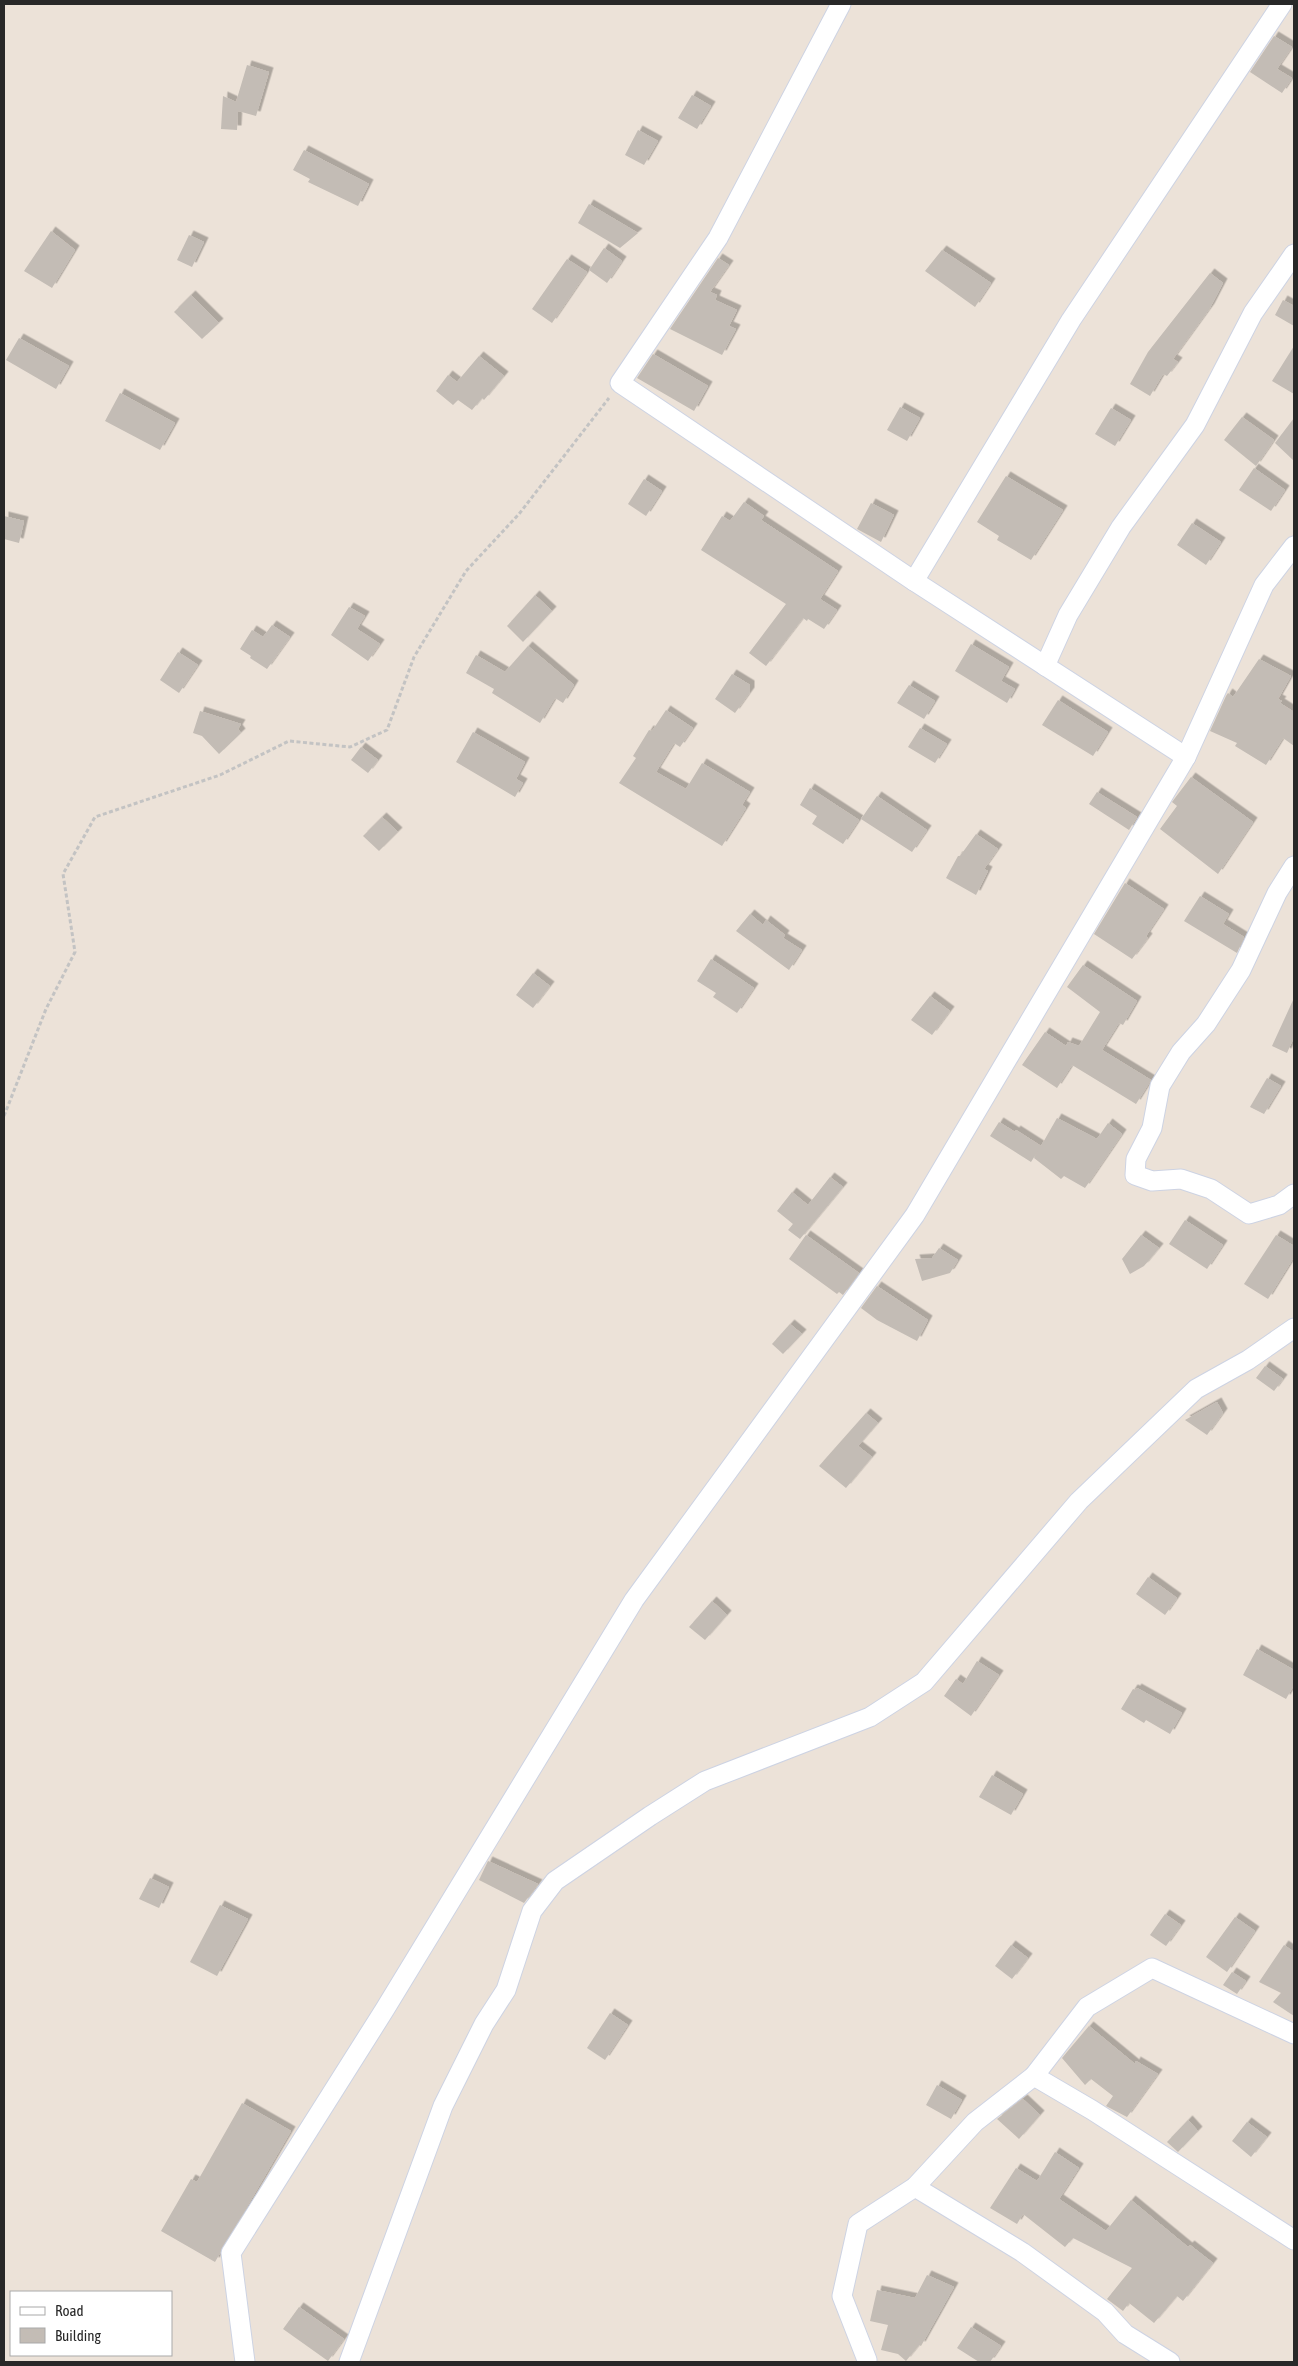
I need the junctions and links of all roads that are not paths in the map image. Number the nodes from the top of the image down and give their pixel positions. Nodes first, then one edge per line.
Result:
1 (841, 4) edge
2 (1282, 4) edge
3 (1294, 254) edge
4 (1294, 546) edge
5 (914, 581) junction
6 (1045, 666) junction
7 (1186, 757) junction
8 (1294, 866) edge
9 (1294, 1194) edge
10 (1294, 1328) edge
11 (1294, 2034) edge
12 (1034, 2076) junction
13 (915, 2187) junction
14 (1294, 2240) edge
15 (865, 2361) edge
16 (245, 2362) edge
17 (349, 2362) edge
18 (1170, 2362) edge

1 - 5 street
2 - 5 street
3 - 6 street
4 - 7 street
5 - 6 street
6 - 7 street
7 - 16 street
8 - 9 street
10 - 17 street
11 - 12 street
12 - 13 street
12 - 14 street
13 - 15 street
13 - 18 street

